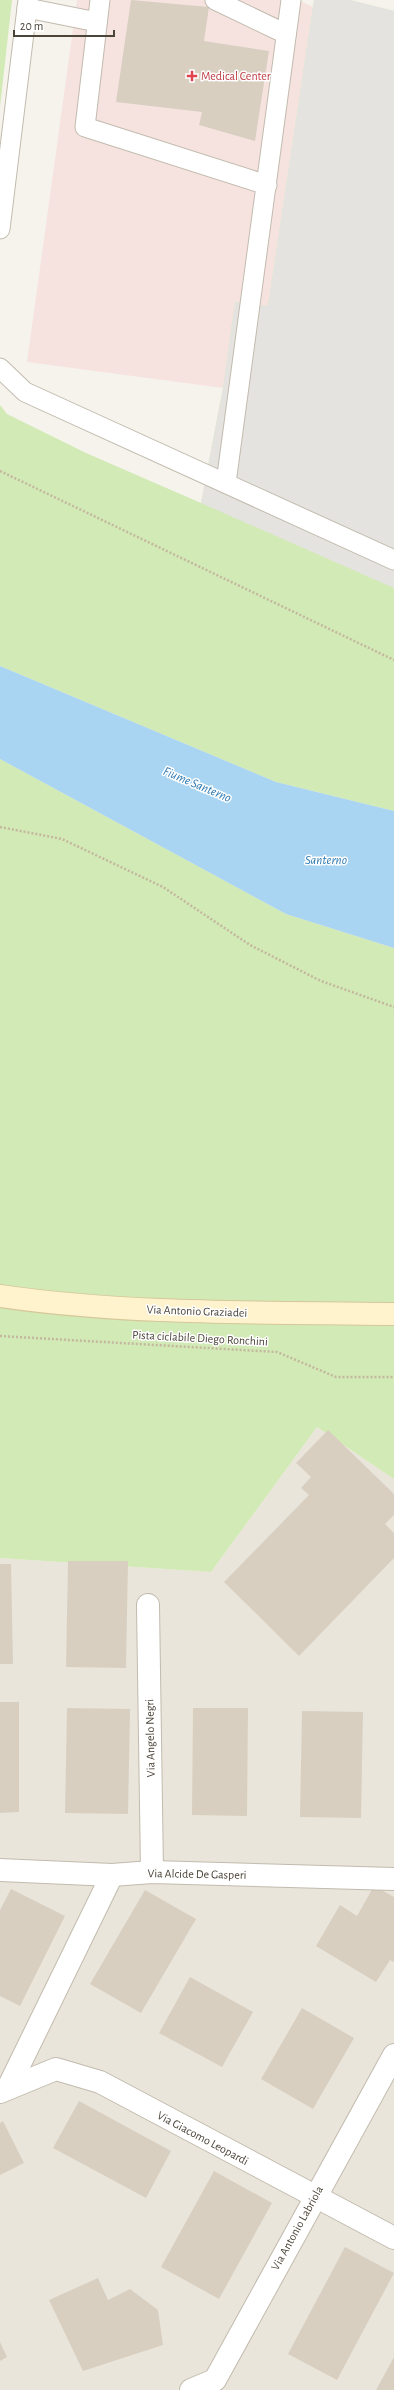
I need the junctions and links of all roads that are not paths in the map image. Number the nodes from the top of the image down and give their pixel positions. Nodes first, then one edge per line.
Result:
1 (100, 0) edge
2 (215, 0) edge
3 (291, 0) edge
4 (27, 4) edge
5 (98, 22) junction
6 (286, 34) junction
7 (267, 185) junction
8 (0, 229) edge
9 (0, 368) edge
10 (226, 483) junction
11 (394, 560) edge
12 (0, 1296) edge
13 (394, 1314) edge
14 (148, 1605) dead end
15 (0, 1870) edge
16 (152, 1872) junction
17 (112, 1875) junction
18 (394, 1879) edge
19 (394, 2055) edge
20 (4, 2090) edge
21 (314, 2197) junction
22 (394, 2238) edge
23 (191, 2390) edge

1 - 5 lane
2 - 6 lane
3 - 6 lane
4 - 5 lane
4 - 8 lane
5 - 7 lane
6 - 7 lane
7 - 10 lane
9 - 10 lane
10 - 11 lane
12 - 13 street, Via Antonio Graziadei
14 - 16 street, Via Angelo Negri
15 - 17 street, Via Alcide De Gasperi
16 - 17 street, Via Alcide De Gasperi
16 - 18 street, Via Alcide De Gasperi
17 - 20 street, Via Giacomo Leopardi
19 - 21 street, Via Antonio Labriola
20 - 21 street, Via Giacomo Leopardi
21 - 22 street, Via Giacomo Leopardi
21 - 23 street, Via Antonio Labriola

